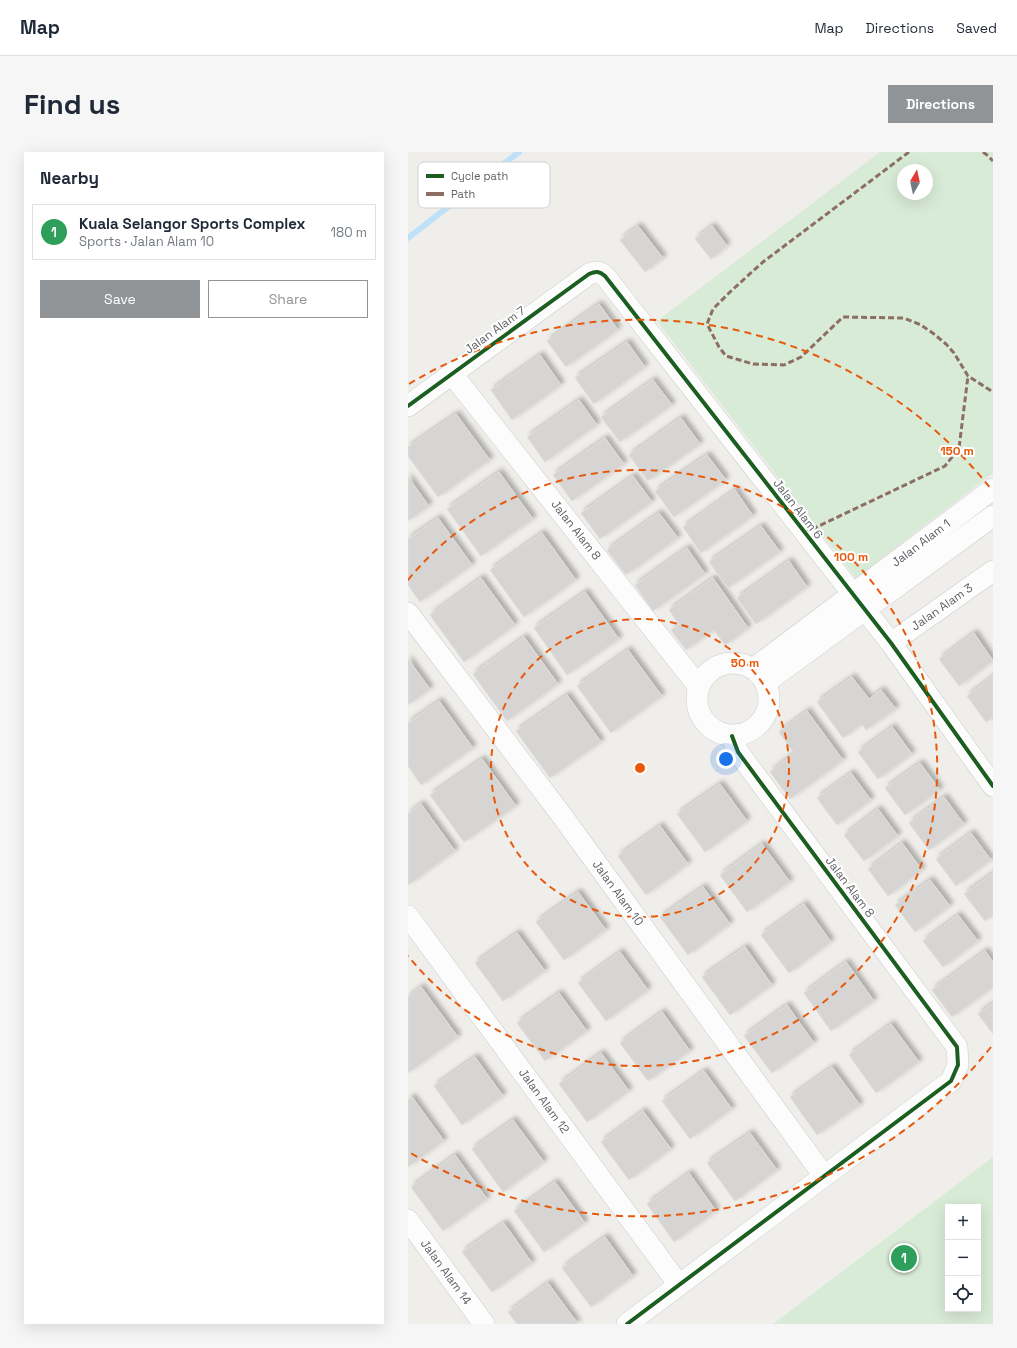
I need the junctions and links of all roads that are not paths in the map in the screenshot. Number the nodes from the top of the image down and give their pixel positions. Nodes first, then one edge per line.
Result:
1 (594, 271) joint
2 (452, 374) junction
3 (408, 406) edge
4 (993, 488) edge
5 (993, 516) edge
6 (993, 571) edge
7 (858, 603) junction
8 (408, 613) edge
9 (891, 643) junction
10 (759, 676) junction
11 (699, 686) junction
12 (732, 736) junction
13 (993, 786) edge
14 (408, 916) edge
15 (824, 1176) junction
16 (408, 1220) edge
17 (679, 1285) junction
18 (484, 1324) edge
19 (627, 1324) edge

1 - 2 street, Jalan Alam 7
1 - 7 street, Jalan Alam 6
2 - 3 street, Jalan Alam 7
2 - 11 street, Jalan Alam 8
4 - 7 street, Jalan Alam 1
5 - 7 street, Jalan Alam 1
6 - 9 street, Jalan Alam 3
7 - 9 street, Jalan Alam 6
7 - 10 street, Jalan Alam 1
8 - 15 street, Jalan Alam 10
9 - 13 street, Jalan Alam 6
10 - 11 street
10 - 12 street
11 - 12 street
12 - 15 street, Jalan Alam 8
14 - 17 street, Jalan Alam 12
15 - 17 street
16 - 18 street, Jalan Alam 14
17 - 19 street

